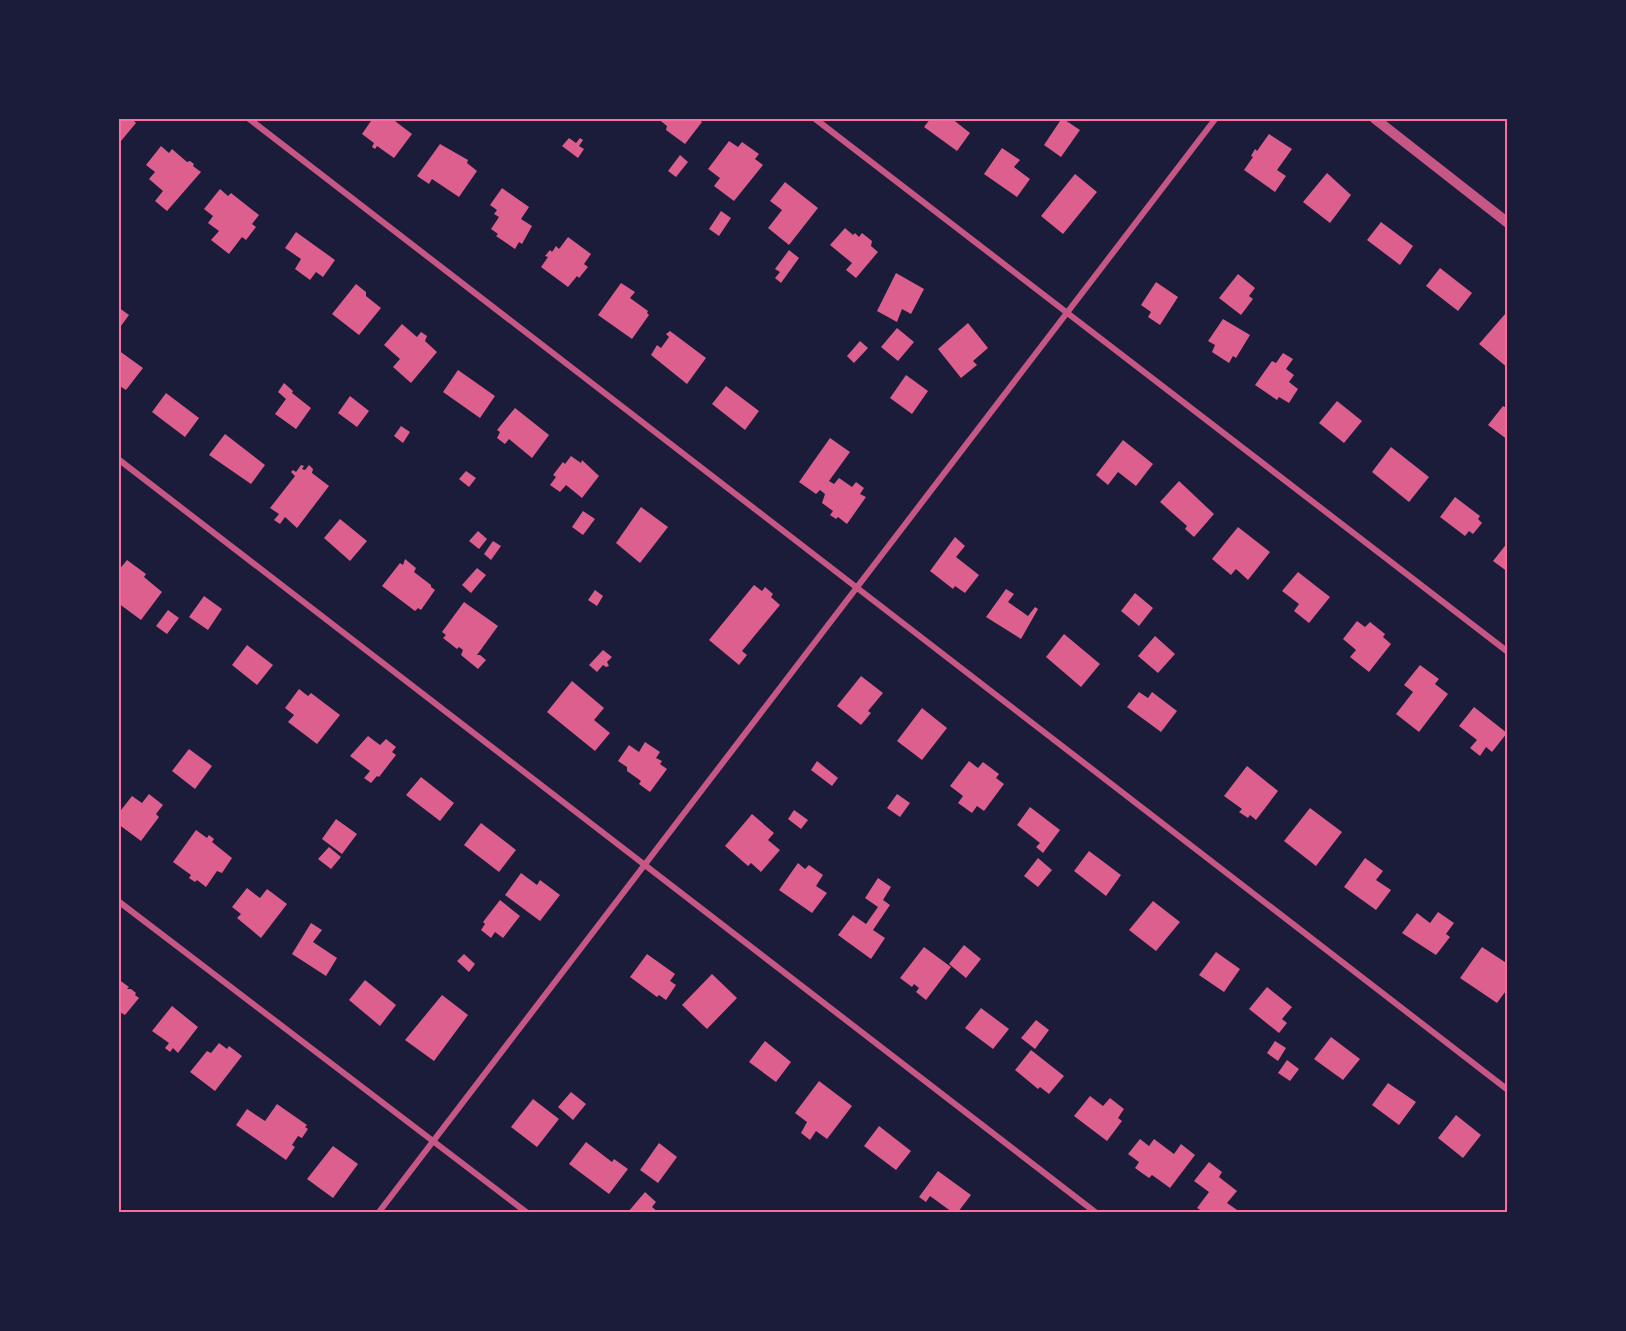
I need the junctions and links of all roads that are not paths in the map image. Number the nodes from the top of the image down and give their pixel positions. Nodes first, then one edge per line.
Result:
1 (248, 118) edge
2 (814, 118) edge
3 (1216, 118) edge
4 (1374, 118) edge
5 (1508, 223) edge
6 (1067, 313) junction
7 (118, 459) edge
8 (857, 588) junction
9 (1508, 652) edge
10 (645, 865) junction
11 (118, 901) edge
12 (1508, 1090) edge
13 (434, 1142) junction
14 (379, 1212) edge
15 (526, 1212) edge
16 (1095, 1212) edge

1 - 8 street
2 - 6 street
3 - 6 street
4 - 5 street
6 - 8 street
6 - 9 street
7 - 10 street
8 - 10 street
8 - 12 street
10 - 13 street
10 - 16 street
11 - 13 street
13 - 14 street
13 - 15 street

